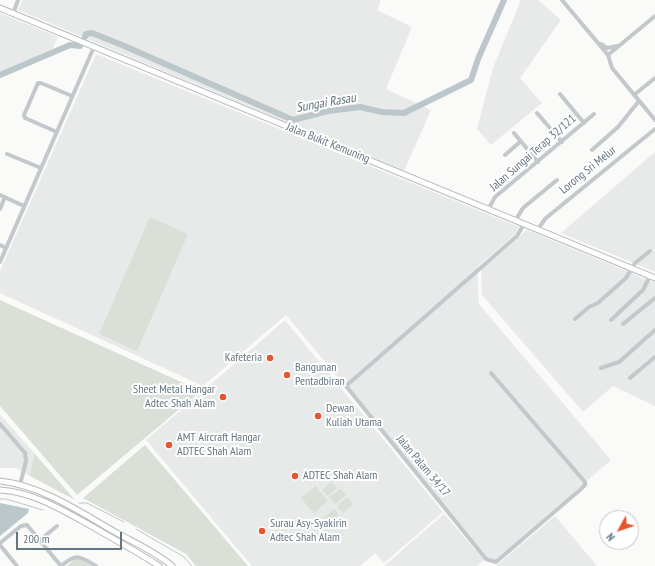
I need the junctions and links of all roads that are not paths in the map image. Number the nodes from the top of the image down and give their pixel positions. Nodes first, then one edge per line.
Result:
1 (18, 0) edge
2 (562, 0) edge
3 (0, 8) edge
4 (13, 14) junction
5 (655, 16) edge
6 (590, 34) junction
7 (621, 44) junction
8 (94, 47) junction
9 (608, 55) junction
10 (655, 78) edge
11 (560, 94) dead end
12 (72, 96) junction
13 (634, 96) junction
14 (639, 101) junction
15 (537, 113) dead end
16 (594, 114) dead end
17 (655, 120) edge
18 (584, 123) junction
19 (655, 129) edge
20 (57, 132) junction
21 (514, 133) dead end
22 (521, 141) junction
23 (562, 142) junction
24 (592, 150) dead end
25 (7, 154) dead end
26 (505, 155) dead end
27 (538, 162) junction
28 (41, 168) junction
29 (557, 180) dead end
30 (0, 195) edge
31 (5, 197) junction
32 (24, 206) junction
33 (0, 209) edge
34 (488, 210) junction
35 (515, 221) junction
36 (524, 224) junction
37 (537, 230) junction
38 (0, 245) edge
39 (6, 248) junction
40 (650, 251) dead end
41 (0, 262) edge
42 (631, 269) junction
43 (653, 277) edge
44 (655, 298) edge
45 (575, 319) dead end
46 (611, 320) dead end
47 (623, 324) dead end
48 (655, 330) edge
49 (655, 357) edge
50 (601, 368) dead end
51 (491, 373) dead end
52 (630, 378) dead end
53 (0, 424) edge
54 (0, 481) edge
55 (20, 485) junction
56 (0, 490) edge
57 (57, 526) dead end
58 (40, 540) junction
59 (0, 544) edge
60 (17, 566) edge
61 (61, 566) edge
62 (96, 566) edge
63 (159, 566) edge
64 (172, 566) edge

1 - 4 street
2 - 6 street
3 - 4 main road, Jalan Bukit Kemuning
4 - 8 main road, Jalan Bukit Kemuning
5 - 7 street
6 - 7 street
6 - 9 street
7 - 9 street
8 - 12 street
8 - 34 main road, Jalan Bukit Kemuning
9 - 13 street
10 - 13 street
11 - 18 street
12 - 20 street
12 - 20 street
13 - 14 street
14 - 17 street
14 - 24 street
15 - 23 street
16 - 18 street, Jalan Sungai Terap 32/121
18 - 23 street, Jalan Sungai Terap 32/121
19 - 37 street, Lorong Sri Melur
20 - 28 street
21 - 22 street
22 - 26 street
22 - 27 street
23 - 27 street, Jalan Sungai Terap 32/121
25 - 28 street
27 - 34 street, Jalan Sungai Terap 32/121
28 - 32 street
29 - 35 street
30 - 31 street
31 - 32 street
31 - 33 street
32 - 39 street
34 - 35 main road, Jalan Bukit Kemuning
35 - 36 main road, Jalan Bukit Kemuning
36 - 37 main road, Jalan Bukit Kemuning
36 - 51 street, Jalan Palam 34/17
37 - 42 main road, Jalan Bukit Kemuning
38 - 39 street
39 - 41 street
40 - 42 street
42 - 43 main road, Jalan Bukit Kemuning
42 - 45 street
43 - 46 street
44 - 47 street
48 - 50 street
49 - 52 street
53 - 55 street
54 - 55 main road
55 - 64 main road
56 - 63 main road
57 - 58 street
58 - 59 street
58 - 61 street
59 - 60 street
61 - 62 street

